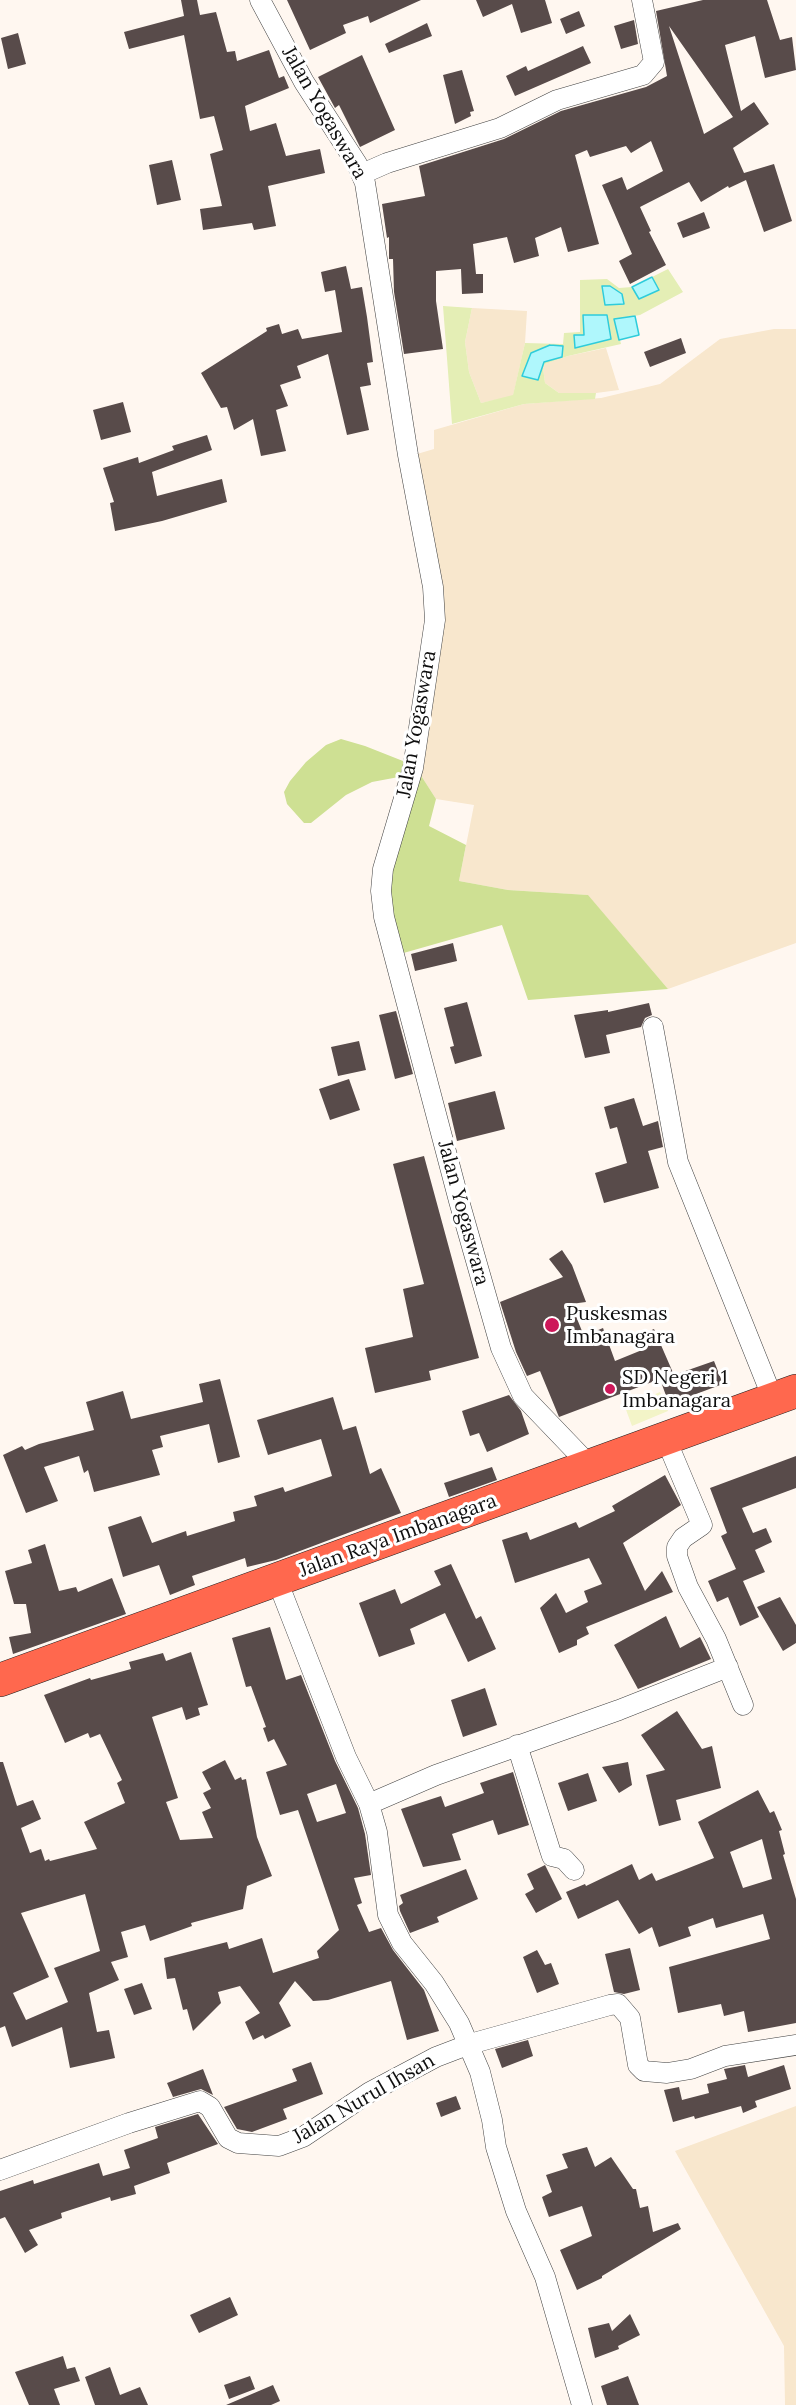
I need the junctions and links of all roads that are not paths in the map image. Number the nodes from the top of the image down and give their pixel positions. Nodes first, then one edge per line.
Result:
1 (261, 0) edge
2 (642, 0) edge
3 (362, 174) junction
4 (653, 1028) dead end
5 (784, 1395) edge
6 (665, 1437) junction
7 (591, 1467) junction
8 (277, 1580) junction
9 (728, 1666) junction
10 (0, 1680) edge
11 (743, 1705) dead end
12 (517, 1745) junction
13 (369, 1804) junction
14 (574, 1870) dead end
15 (470, 2044) junction
16 (796, 2045) edge
17 (0, 2170) edge
18 (582, 2405) edge

1 - 3 street, Jalan Yogaswara
2 - 3 street
3 - 7 street, Jalan Yogaswara
4 - 5 street
5 - 6 highway, Jalan Raya Imbanagara
6 - 7 highway, Jalan Raya Imbanagara
6 - 9 street
7 - 8 highway, Jalan Raya Imbanagara
8 - 10 highway, Jalan Raya Imbanagara
8 - 13 street
9 - 11 street
9 - 12 street
12 - 13 street
12 - 14 street
13 - 15 street
15 - 16 street
15 - 17 street, Jalan Nurul Ihsan
15 - 18 street

